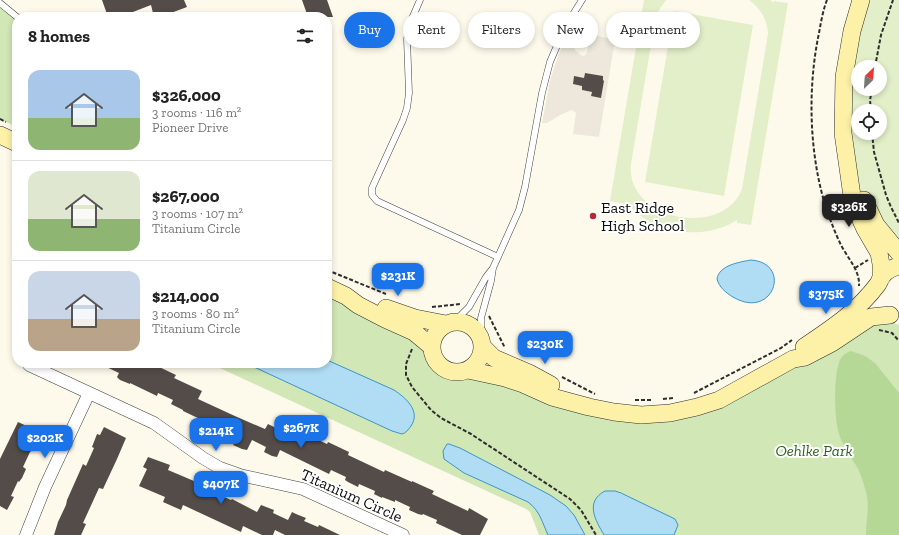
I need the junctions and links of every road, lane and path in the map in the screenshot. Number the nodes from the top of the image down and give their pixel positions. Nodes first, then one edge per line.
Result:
1 (420, 0) edge
2 (582, 0) edge
3 (827, 0) edge
4 (861, 0) edge
5 (893, 0) edge
6 (0, 3) edge
7 (12, 12) edge
8 (876, 60) edge
9 (0, 135) edge
10 (873, 140) edge
11 (12, 141) edge
12 (849, 176) junction
13 (899, 223) edge
14 (899, 254) edge
15 (498, 258) junction
16 (899, 266) edge
17 (493, 268) junction
18 (332, 272) edge
19 (880, 281) junction
20 (859, 288) dead end
21 (332, 289) edge
22 (388, 295) dead end
23 (346, 296) junction
24 (465, 305) dead end
25 (430, 307) dead end
26 (488, 315) dead end
27 (896, 318) edge
28 (450, 323) junction
29 (877, 328) dead end
30 (793, 340) dead end
31 (899, 341) edge
32 (482, 343) junction
33 (414, 346) dead end
34 (432, 347) junction
35 (506, 350) dead end
36 (793, 359) junction
37 (35, 368) edge
38 (468, 370) junction
39 (556, 374) dead end
40 (89, 393) junction
41 (690, 395) dead end
42 (674, 397) dead end
43 (632, 400) dead end
44 (652, 400) dead end
45 (658, 400) dead end
46 (594, 401) junction
47 (26, 535) edge
48 (403, 535) edge
49 (596, 535) edge

1 - 15 lane
2 - 15 lane
3 - 20 path
4 - 12 street
5 - 8 path
6 - 7 lane
9 - 11 street
10 - 13 path
12 - 14 street
12 - 19 street
15 - 17 lane
16 - 19 street
17 - 28 lane
17 - 32 lane
18 - 22 path
19 - 27 street
19 - 36 street
21 - 23 street
23 - 28 street
23 - 34 street
24 - 25 path
26 - 35 path
27 - 36 street
28 - 32 street
28 - 34 street
29 - 31 path
30 - 41 path
32 - 38 street
32 - 46 street
33 - 49 path
34 - 38 street
36 - 46 street
37 - 40 street, Titanium Circle
38 - 46 street
39 - 46 path
40 - 47 street
40 - 48 street, Titanium Circle
42 - 45 path
43 - 44 path

